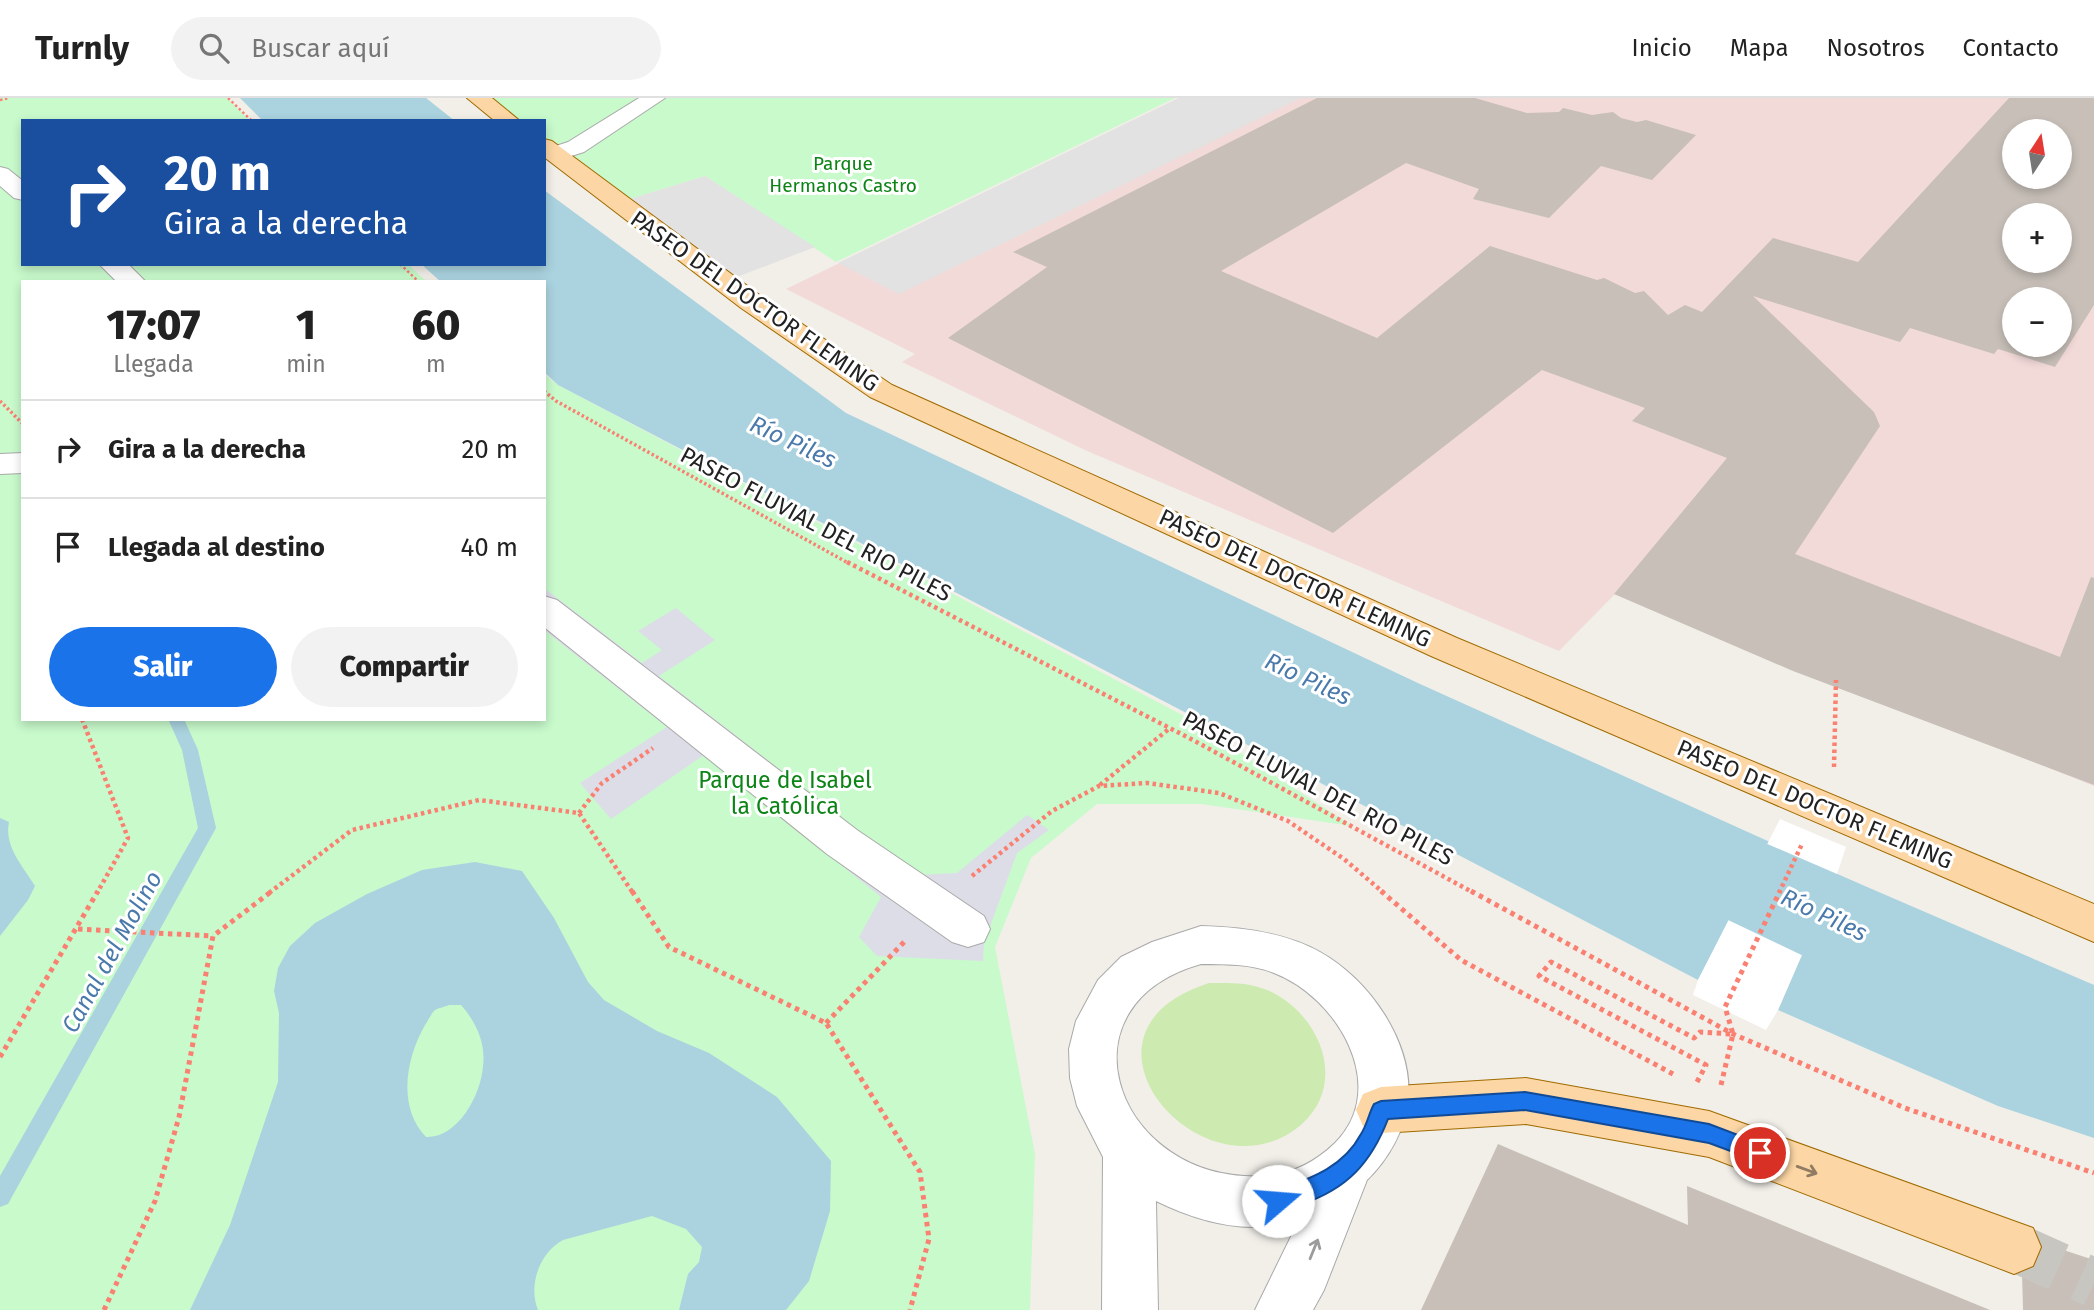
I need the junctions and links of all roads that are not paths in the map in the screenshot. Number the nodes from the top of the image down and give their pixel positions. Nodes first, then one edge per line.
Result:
1 (478, 98) edge
2 (654, 98) edge
3 (506, 119) edge
4 (550, 150) edge
5 (0, 174) edge
6 (21, 191) edge
7 (113, 266) edge
8 (131, 280) edge
9 (21, 463) edge
10 (0, 464) edge
11 (546, 610) edge
12 (953, 919) road end
13 (2094, 924) edge
14 (1381, 1110) junction
15 (1129, 1150) junction
16 (1346, 1169) junction
17 (2014, 1247) tunnel mouth
18 (1130, 1310) edge
19 (1283, 1310) edge

1 - 3 main road
2 - 4 street
4 - 13 main road, PASEO DEL DOCTOR FLEMING
5 - 6 street
7 - 8 street
9 - 10 street
11 - 12 street
14 - 15 street
14 - 16 street
14 -> 17 main road
15 - 16 street
15 - 18 street
19 -> 16 street

